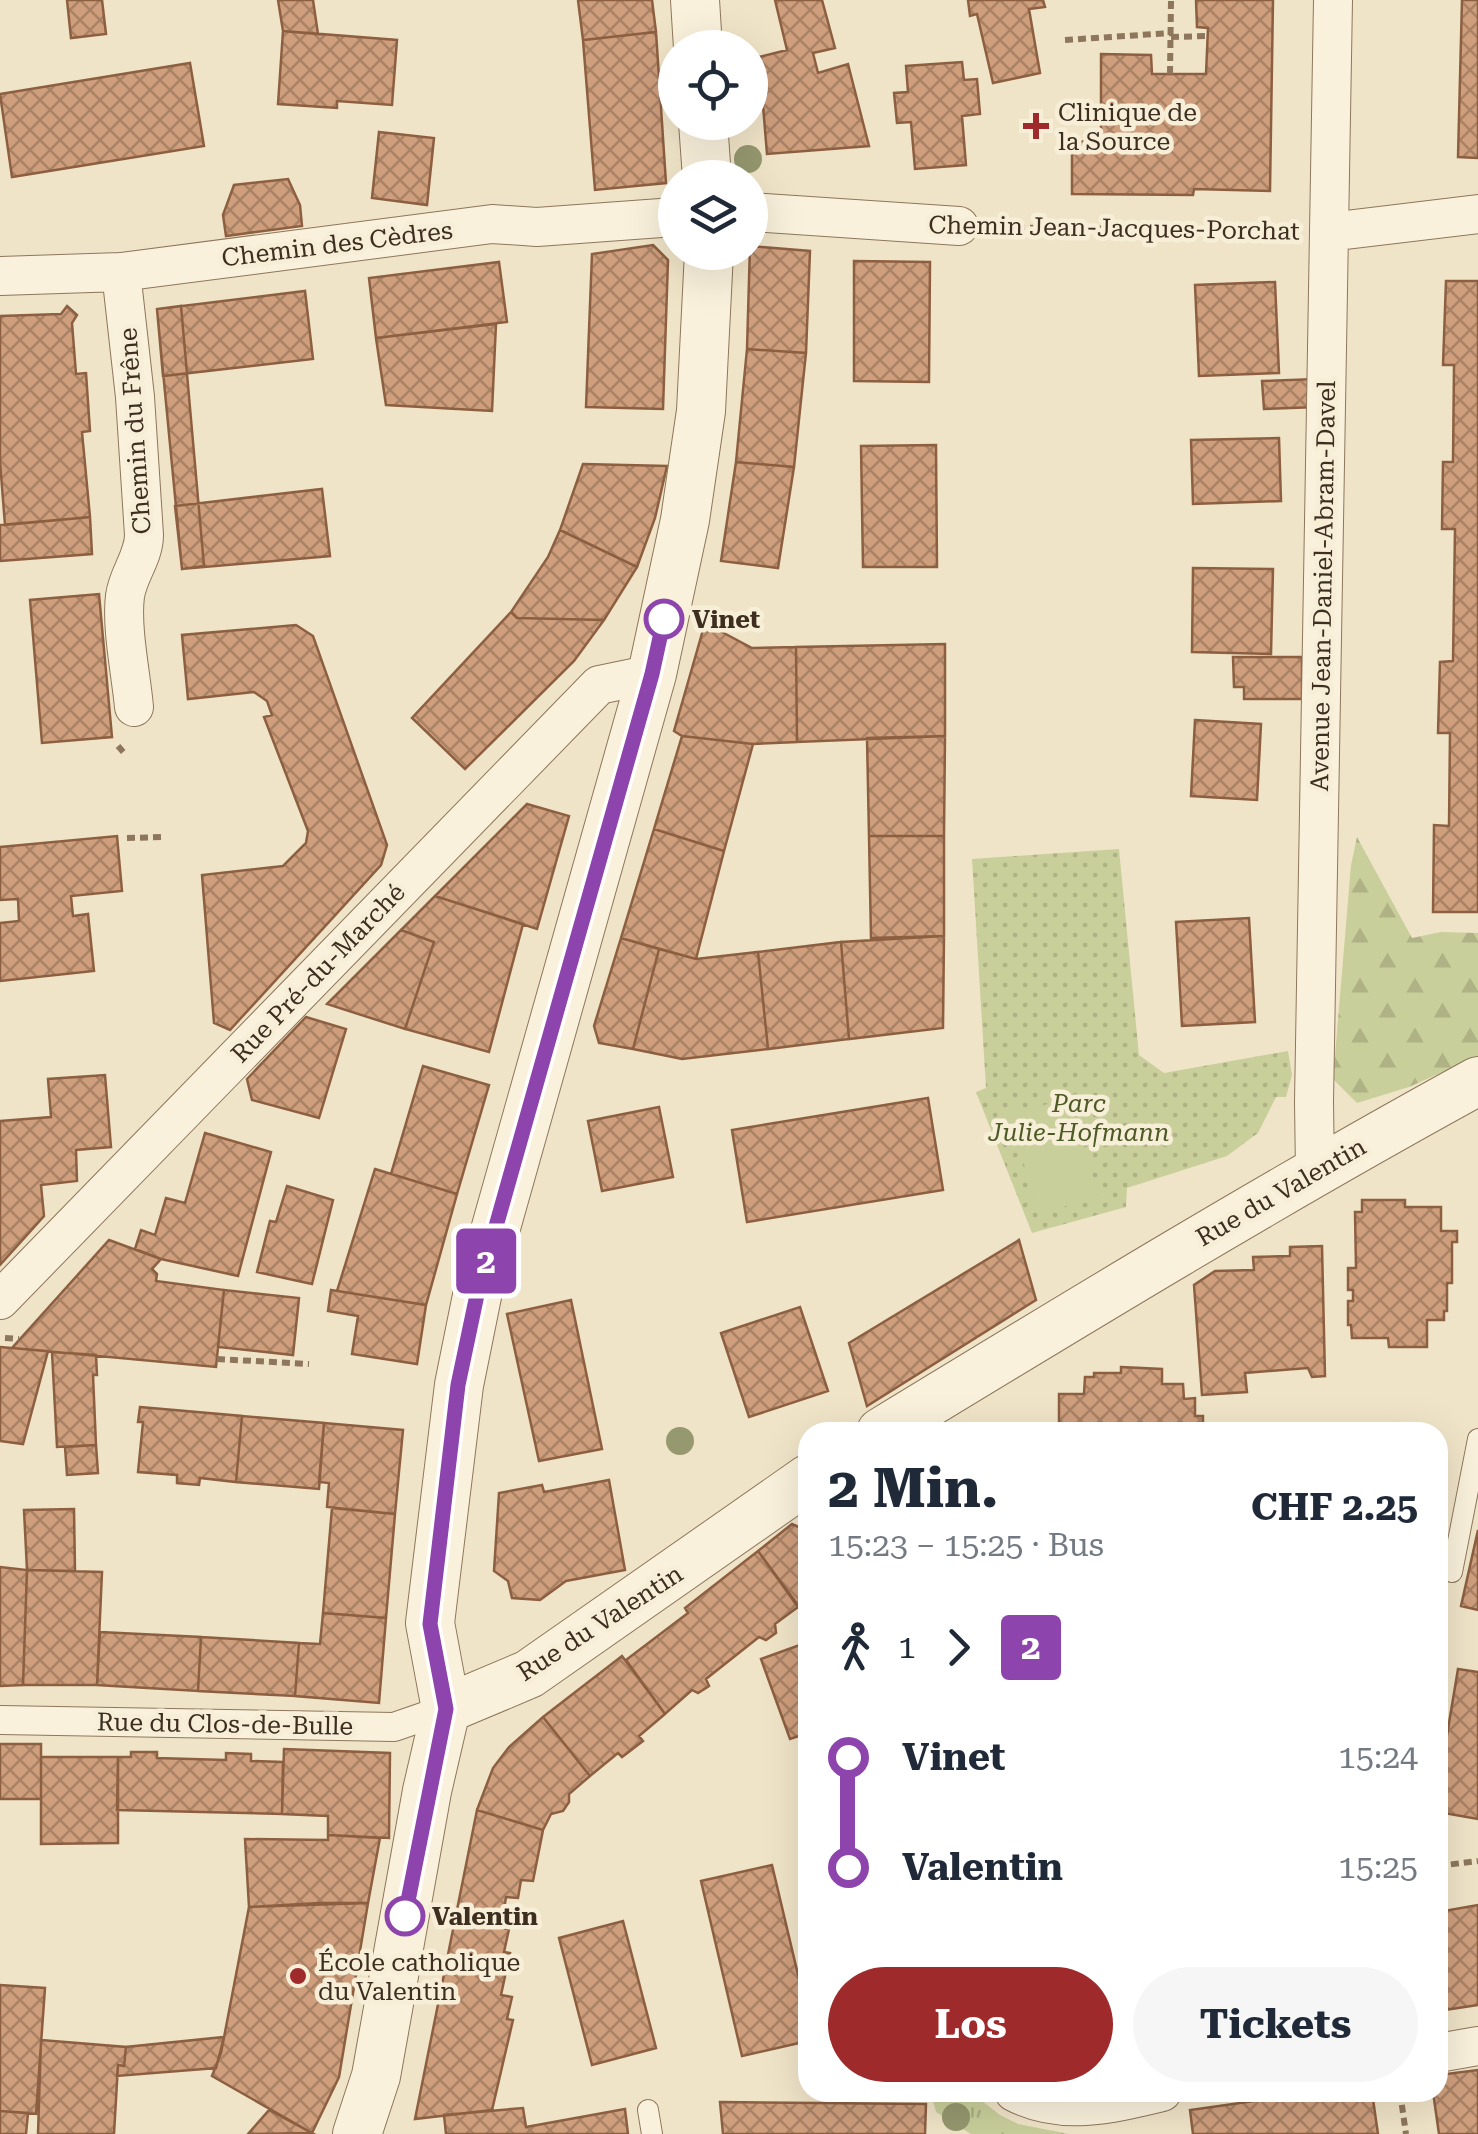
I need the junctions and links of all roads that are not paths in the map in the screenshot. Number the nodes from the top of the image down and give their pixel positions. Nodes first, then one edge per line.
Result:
1 (695, 0) edge
2 (1333, 0) edge
3 (697, 30) edge
4 (768, 213) edge
5 (1478, 214) edge
6 (658, 218) edge
7 (960, 226) road end
8 (1330, 232) junction
9 (708, 270) edge
10 (121, 272) junction
11 (0, 276) edge
12 (652, 674) junction
13 (134, 707) dead end
14 (1478, 1081) edge
15 (1315, 1172) junction
16 (0, 1300) edge
17 (912, 1422) edge
18 (1478, 1439) edge
19 (798, 1487) edge
20 (1452, 1572) dead end
21 (446, 1709) junction
22 (0, 1720) edge
23 (1478, 2046) edge
24 (1448, 2050) edge
25 (1036, 2102) edge
26 (1098, 2102) edge
27 (648, 2110) dead end
28 (357, 2134) edge
29 (652, 2134) edge

1 - 3 street
2 - 8 street, Avenue Jean-Daniel-Abram-Davel
4 - 7 street, Chemin Jean-Jacques-Porchat
5 - 8 street, Chemin Jean-Jacques-Porchat
6 - 10 street, Chemin des Cèdres
8 - 15 street, Avenue Jean-Daniel-Abram-Davel
9 - 12 street
10 - 11 street, Chemin des Cèdres
10 - 13 street, Chemin du Frêne
12 - 16 street, Rue Pré-du-Marché
12 - 21 street
14 - 15 street, Rue du Valentin
15 - 17 street, Rue du Valentin
18 - 20 lane
19 - 21 street, Rue du Valentin
21 - 22 street, Rue du Clos-de-Bulle
21 - 28 street
23 - 24 street
25 - 26 street
27 - 29 lane

